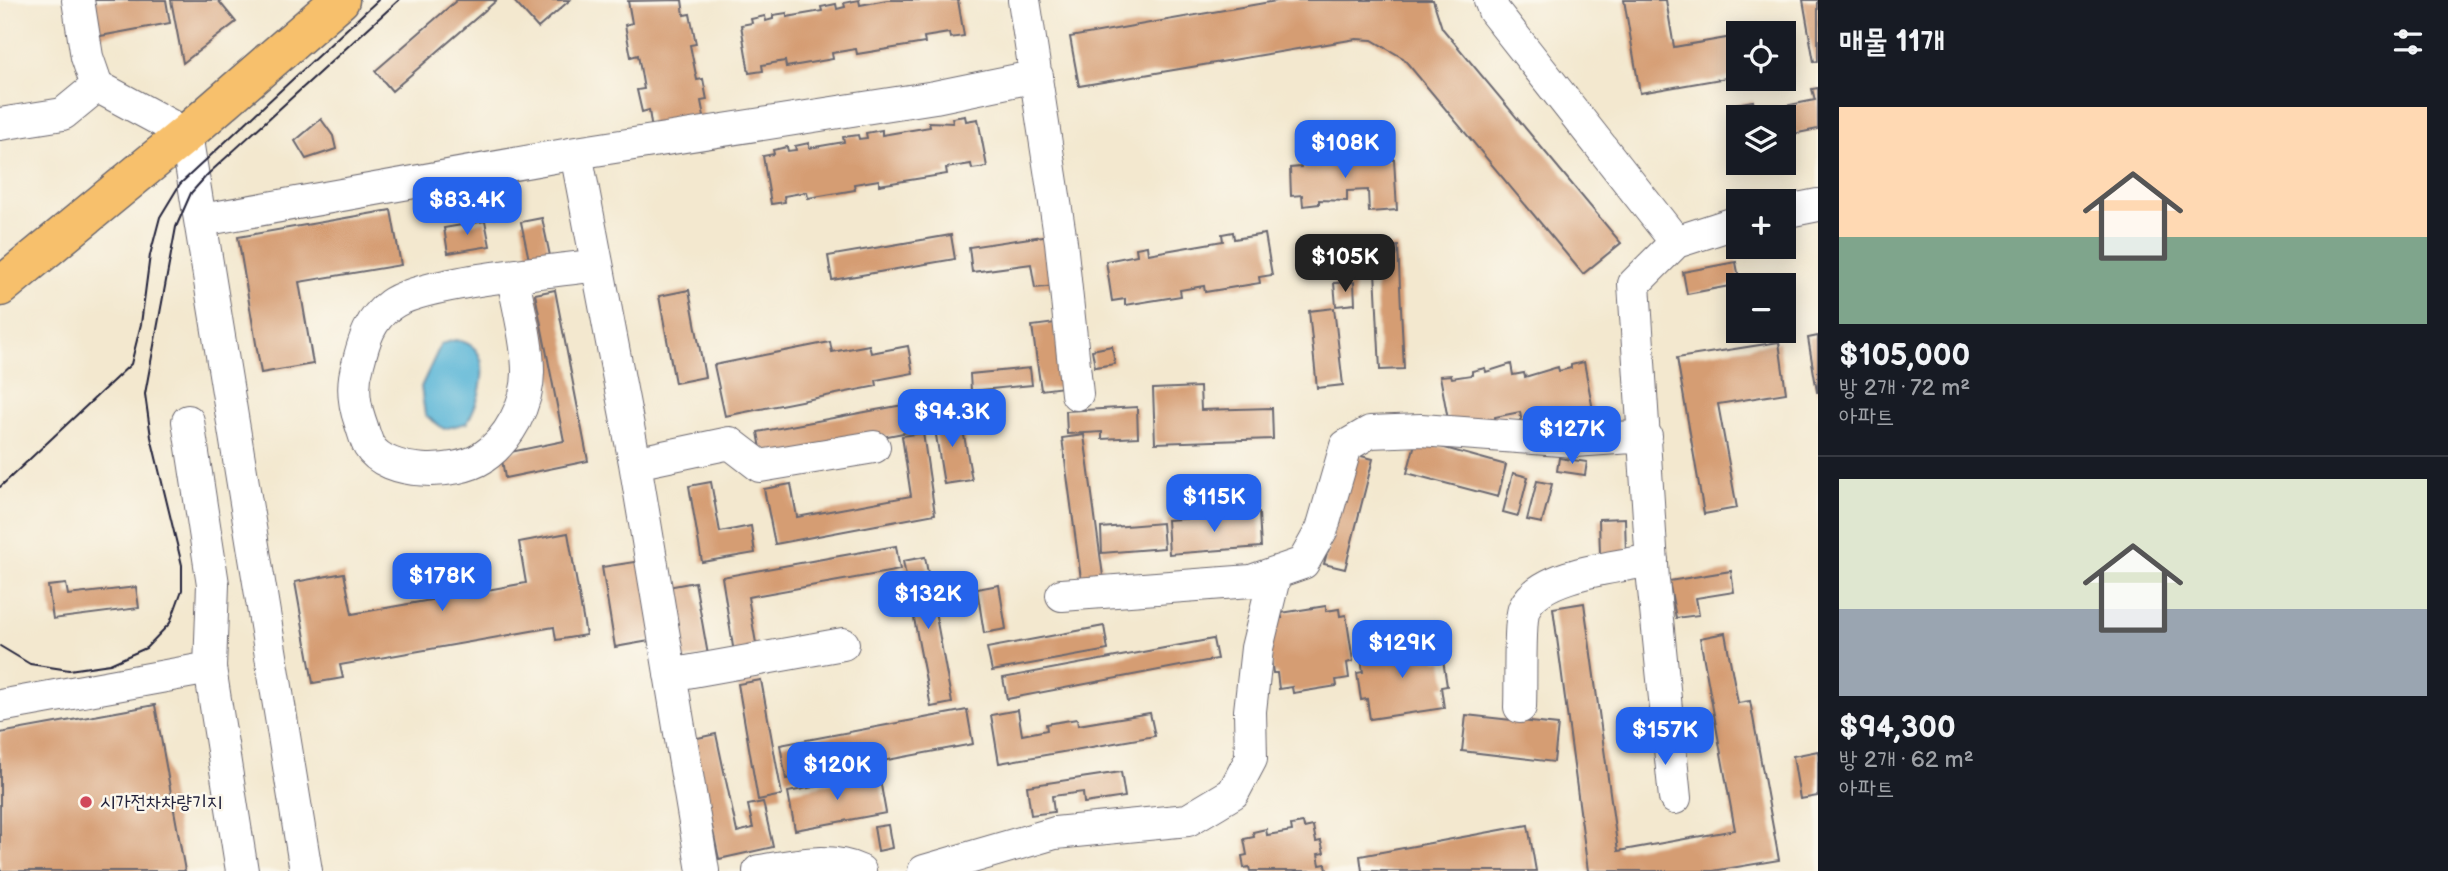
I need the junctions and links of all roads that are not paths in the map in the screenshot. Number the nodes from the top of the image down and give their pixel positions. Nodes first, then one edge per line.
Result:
1 (78, 0) edge
2 (340, 0) edge
3 (1024, 0) edge
4 (1490, 0) edge
5 (1037, 76) junction
6 (97, 86) junction
7 (0, 124) edge
8 (187, 134) junction
9 (576, 153) junction
10 (1818, 205) edge
11 (1796, 209) edge
12 (202, 220) junction
13 (1726, 226) edge
14 (1676, 242) junction
15 (597, 265) junction
16 (513, 277) junction
17 (0, 286) edge
18 (1077, 394) dead end
19 (188, 421) dead end
20 (1646, 436) junction
21 (874, 447) dead end
22 (635, 463) junction
23 (1653, 570) junction
24 (1275, 574) junction
25 (1062, 595) dead end
26 (843, 644) dead end
27 (210, 668) junction
28 (670, 675) junction
29 (0, 706) edge
30 (1520, 707) dead end
31 (1675, 798) dead end
32 (242, 871) edge
33 (306, 871) edge
34 (703, 871) edge
35 (759, 871) edge
36 (860, 871) edge
37 (924, 871) edge

1 - 6 street
2 - 8 main road
3 - 5 street
4 - 14 street
5 - 9 street
5 - 18 street
6 - 7 street
6 - 8 street
8 - 12 street
8 - 17 main road
9 - 12 street
9 - 15 street
10 - 11 street
12 - 33 street
13 - 14 street
14 - 20 street
15 - 16 street
15 - 22 street
16 - 16 street
19 - 27 street
20 - 23 street
20 - 24 street
21 - 22 street
22 - 28 street
23 - 30 street
23 - 31 street
24 - 25 street
24 - 37 street
26 - 28 street
27 - 29 street
27 - 32 street
28 - 34 street
35 - 36 street

